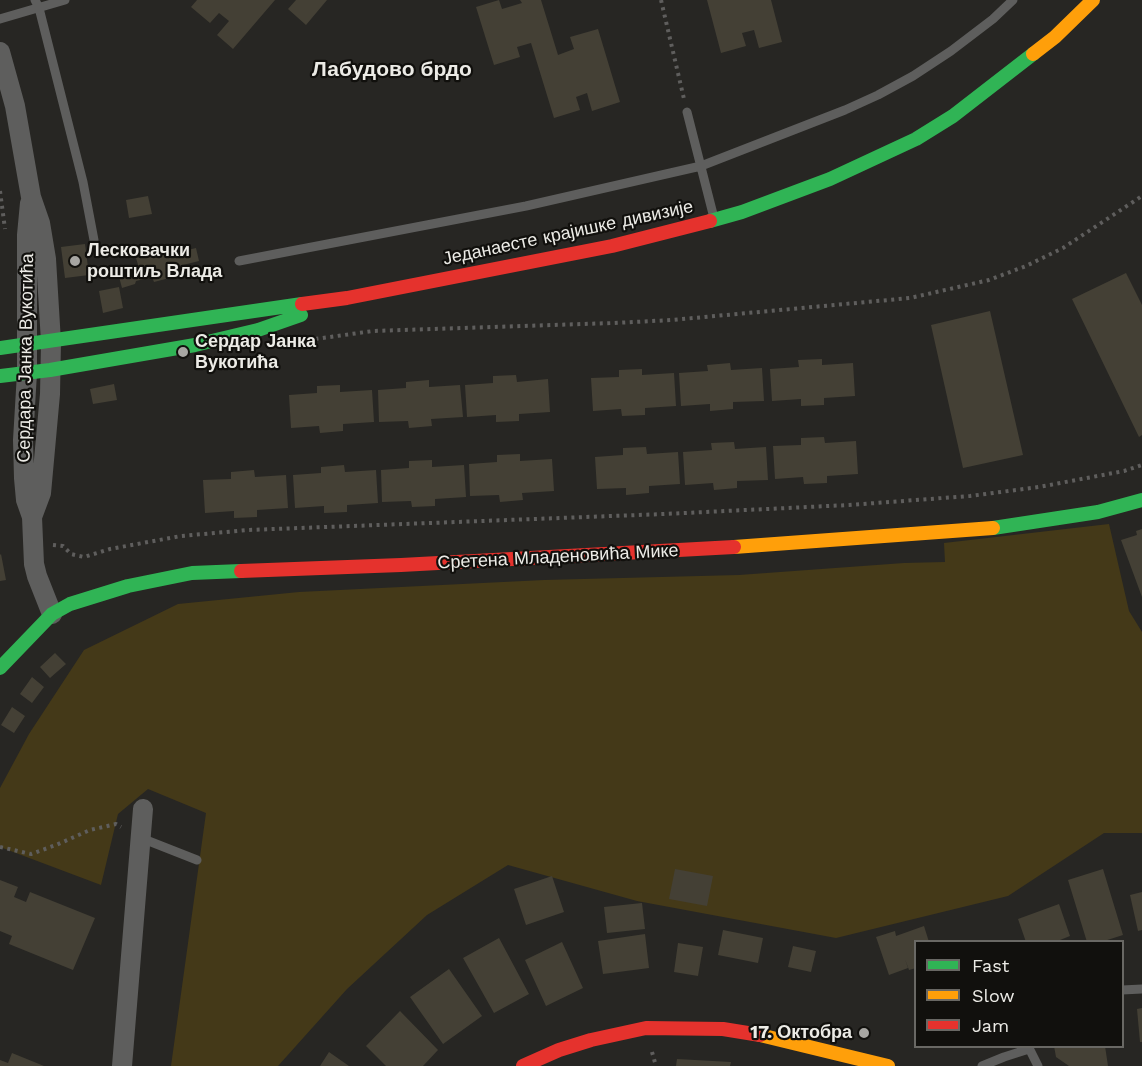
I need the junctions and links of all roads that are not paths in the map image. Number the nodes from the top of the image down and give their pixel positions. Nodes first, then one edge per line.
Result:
1 (65, 0) edge
2 (1013, 0) edge
3 (1093, 0) edge
4 (37, 4) edge
5 (0, 19) edge
6 (0, 52) edge
7 (687, 112) road end
8 (701, 166) junction
9 (31, 197) junction
10 (714, 219) junction
11 (94, 240) dead end
12 (239, 261) dead end
13 (347, 298) junction
14 (51, 342) junction
15 (27, 344) junction
16 (0, 348) edge
17 (50, 370) junction
18 (27, 373) junction
19 (0, 376) edge
20 (1142, 500) edge
21 (32, 517) junction
22 (51, 614) junction
23 (0, 668) edge
24 (144, 809) dead end
25 (141, 838) junction
26 (197, 860) dead end
27 (1142, 989) edge
28 (1124, 990) edge
29 (1029, 1048) edge
30 (122, 1066) edge
31 (523, 1066) edge
32 (888, 1066) edge
33 (982, 1066) edge
34 (1038, 1066) edge

1 - 4 lane
2 - 8 lane
3 - 10 street, Једанаесте крајишке дивизије
4 - 5 lane
4 - 11 lane
6 - 9 street, Сердара Јанка Вукотића
7 - 8 lane
8 - 10 lane
8 - 12 lane
9 - 14 street, Сердара Јанка Вукотића
9 - 15 street, Сердара Јанка Вукотића
10 - 13 street, Једанаесте крајишке дивизије
13 - 14 street, Једанаесте крајишке дивизије
13 - 17 street, Једанаесте крајишке дивизије
14 - 15 street, Једанаесте крајишке дивизије
14 - 17 street, Сердара Јанка Вукотића
15 - 16 street, Једанаесте крајишке дивизије
15 - 18 street, Сердара Јанка Вукотића
17 - 18 street, Једанаесте крајишке дивизије
17 - 21 street, Сердара Јанка Вукотића
18 - 19 street, Једанаесте крајишке дивизије
18 - 21 street, Сердара Јанка Вукотића
20 - 22 street, Сретена Младеновића Мике
21 - 22 street, Сердара Јанка Вукотића
22 - 23 street, Сретена Младеновића Мике
24 - 25 street
25 - 26 lane
25 - 30 street
27 - 28 lane
29 - 33 lane
29 - 34 lane
31 - 32 street

